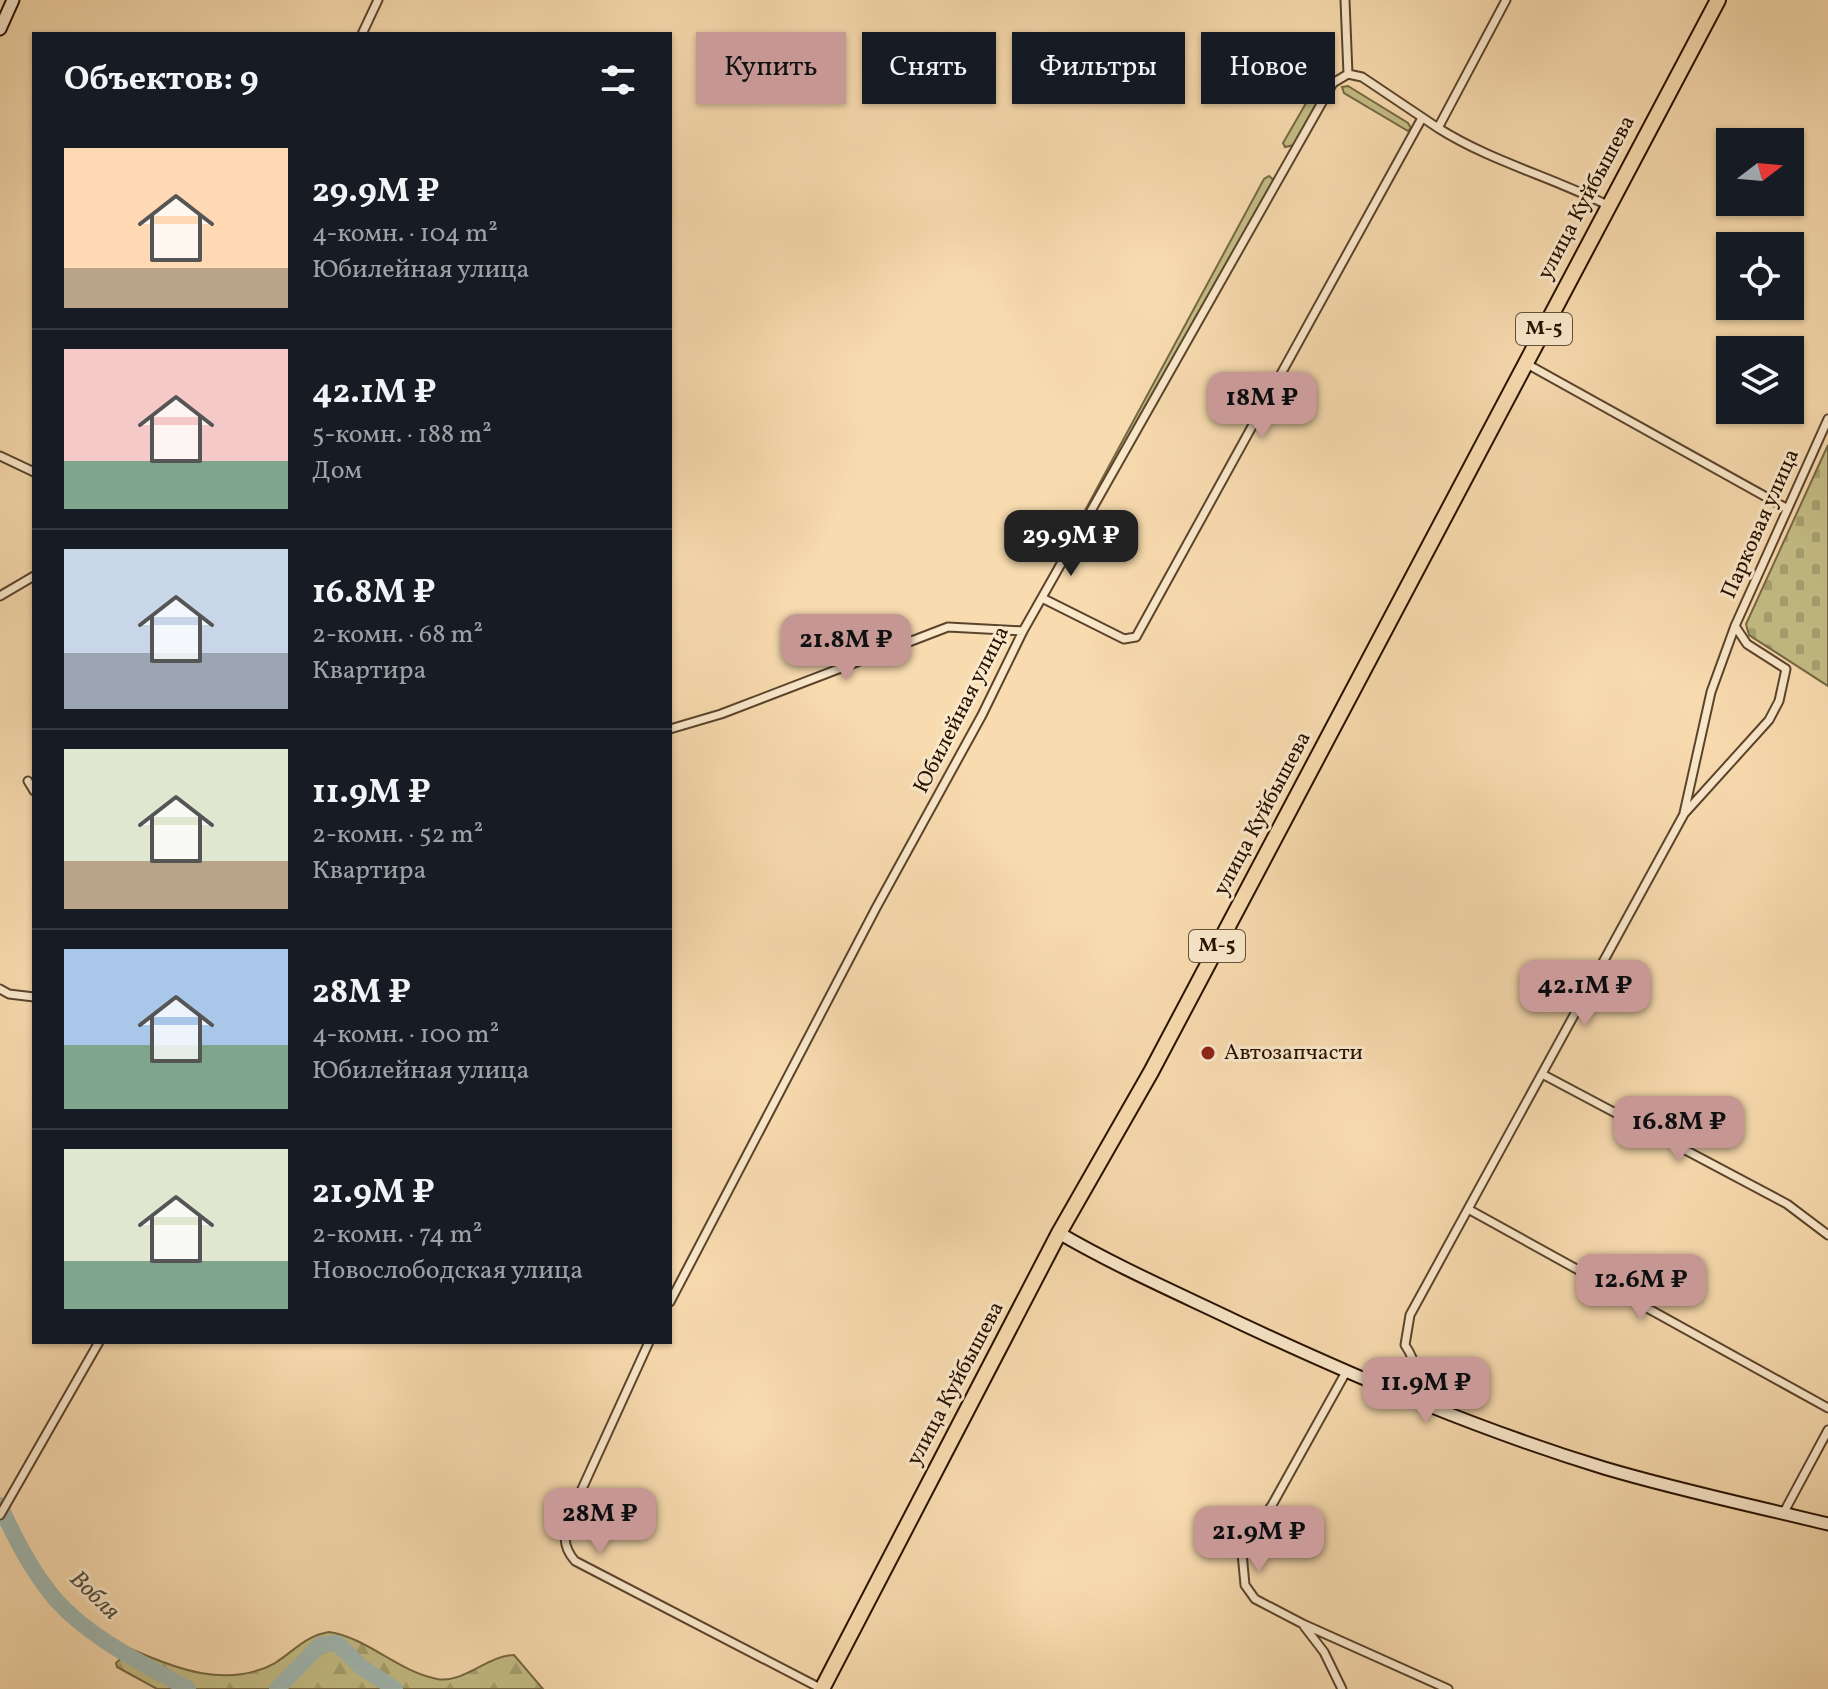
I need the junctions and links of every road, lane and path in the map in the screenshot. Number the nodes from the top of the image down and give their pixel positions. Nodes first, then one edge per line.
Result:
1 (13, 0) edge
2 (378, 0) edge
3 (1345, 0) edge
4 (1506, 0) edge
5 (1718, 0) edge
6 (0, 29) edge
7 (363, 32) edge
8 (1348, 74) junction
9 (1422, 118) junction
10 (1438, 128) junction
11 (1607, 205) junction
12 (1527, 364) junction
13 (1828, 419) edge
14 (0, 456) edge
15 (32, 471) edge
16 (1786, 508) junction
17 (32, 577) edge
18 (0, 596) edge
19 (1042, 598) junction
20 (1735, 626) junction
21 (1023, 631) junction
22 (672, 728) edge
23 (28, 781) dead end
24 (32, 788) edge
25 (1684, 814) junction
26 (0, 989) edge
27 (32, 997) edge
28 (1542, 1074) junction
29 (1468, 1209) junction
30 (1059, 1233) junction
31 (1828, 1235) edge
32 (672, 1298) edge
33 (98, 1344) edge
34 (648, 1344) edge
35 (1346, 1372) junction
36 (1417, 1403) junction
37 (1828, 1408) edge
38 (1828, 1430) edge
39 (1784, 1512) junction
40 (0, 1515) edge
41 (1828, 1524) edge
42 (1303, 1624) junction
43 (822, 1689) edge
44 (1342, 1689) edge
45 (1448, 1689) edge

1 - 6 street
2 - 7 street
3 - 8 street
4 - 10 street
5 - 11 highway, улица Куйбышева / М-5
8 - 9 street
8 - 19 street, Юбилейная улица
9 - 10 street
9 - 19 street
10 - 11 street
11 - 12 highway, улица Куйбышева / М-5
12 - 16 street
12 - 30 highway, улица Куйбышева / М-5
13 - 16 street, Парковая улица
14 - 15 street
16 - 20 street, Парковая улица
17 - 18 street
19 - 21 street, Юбилейная улица
20 - 25 street
20 - 25 street, Парковая улица
21 - 22 street
21 - 32 street, Юбилейная улица
23 - 24 street
25 - 28 street
26 - 27 street
28 - 29 street
28 - 31 street
29 - 36 street
29 - 37 street
30 - 35 street
30 - 43 highway, улица Куйбышева / М-5
33 - 40 street
34 - 43 street
35 - 36 street
35 - 42 street
36 - 39 street
38 - 39 street
39 - 41 street
42 - 44 street
42 - 45 street

